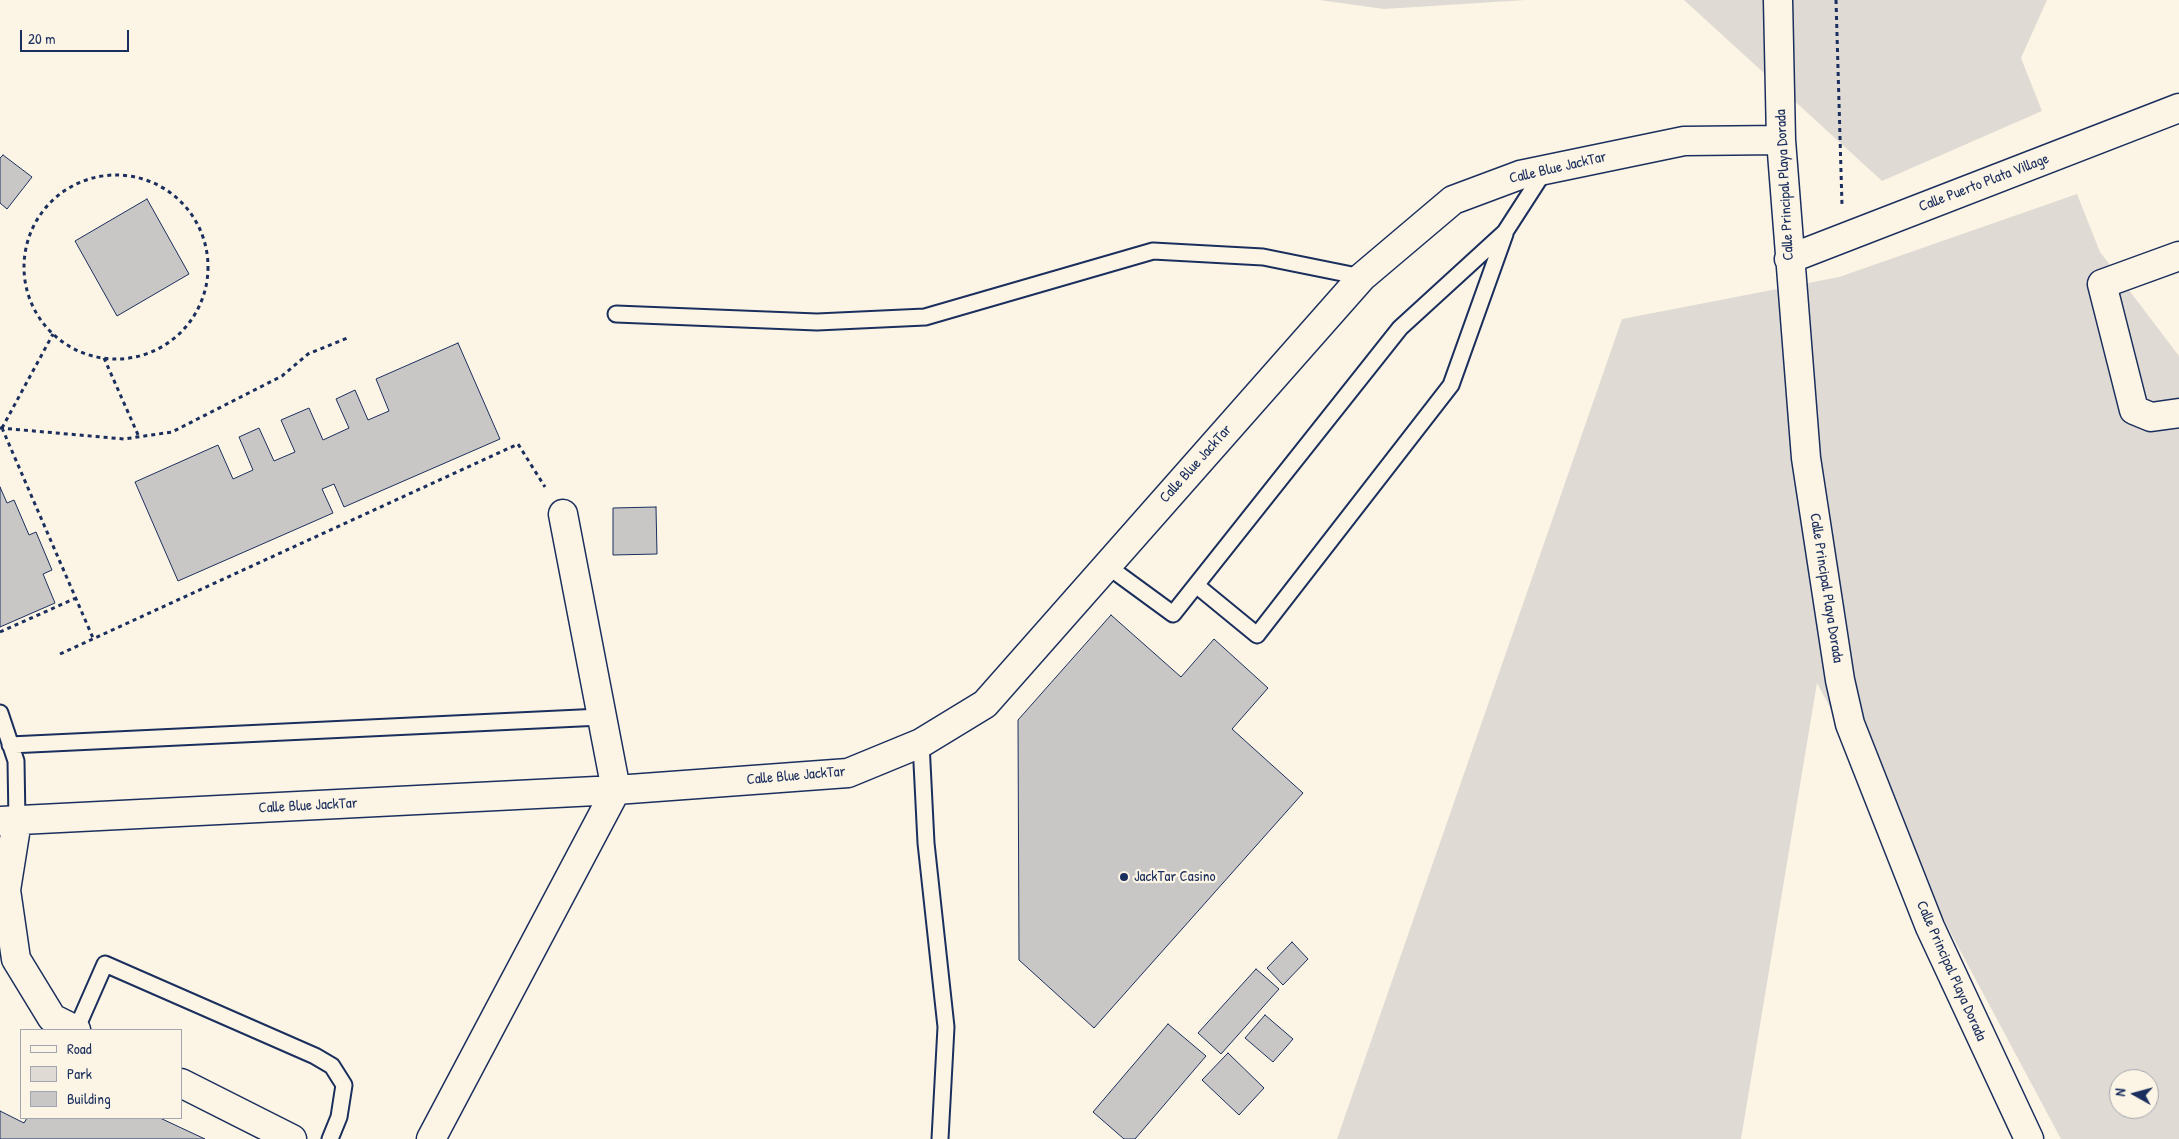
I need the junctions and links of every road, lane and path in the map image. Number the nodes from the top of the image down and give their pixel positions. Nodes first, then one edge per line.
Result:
1 (1778, 0) edge
2 (1836, 0) edge
3 (2179, 108) edge
4 (1781, 140) junction
5 (1546, 170) junction
6 (1506, 232) junction
7 (1842, 238) junction
8 (2179, 256) edge
9 (1789, 259) junction
10 (1362, 277) junction
11 (616, 314) dead end
12 (53, 334) junction
13 (350, 337) dead end
14 (104, 358) junction
15 (2179, 413) edge
16 (1, 428) edge
17 (139, 437) junction
18 (563, 514) joint
19 (1106, 565) junction
20 (1196, 585) junction
21 (76, 598) junction
22 (0, 632) edge
23 (93, 638) junction
24 (60, 654) dead end
25 (0, 713) edge
26 (601, 717) junction
27 (921, 743) junction
28 (10, 744) junction
29 (616, 790) junction
30 (8, 821) edge
31 (74, 1029) edge
32 (76, 1029) edge
33 (182, 1084) edge
34 (292, 1139) edge
35 (330, 1139) edge
36 (431, 1139) edge
37 (940, 1139) edge
38 (2029, 1139) edge

1 - 4 street, Calle Principal Playa Dorada
2 - 7 path
3 - 7 street, Calle Puerto Plata Village
4 - 5 street, Calle Blue JackTar
4 - 9 street, Calle Principal Playa Dorada
5 - 6 lane
5 - 10 street, Calle Blue JackTar
6 - 20 lane
6 - 20 lane
7 - 9 street, Calle Puerto Plata Village
8 - 15 street
9 - 38 street, Calle Principal Playa Dorada
10 - 11 lane
10 - 19 street, Calle Blue JackTar
12 - 14 path
12 - 14 path
12 - 16 path
13 - 17 path
14 - 17 path
16 - 17 path
16 - 21 path
18 - 23 path
18 - 26 street
19 - 20 lane
19 - 27 street, Calle Blue JackTar
21 - 22 path
21 - 23 path
23 - 24 path
25 - 28 lane
26 - 28 lane
26 - 29 street
27 - 29 street, Calle Blue JackTar
27 - 37 lane
28 - 30 lane
29 - 30 street, Calle Blue JackTar
29 - 36 street
30 - 31 street
32 - 35 lane
33 - 34 street

